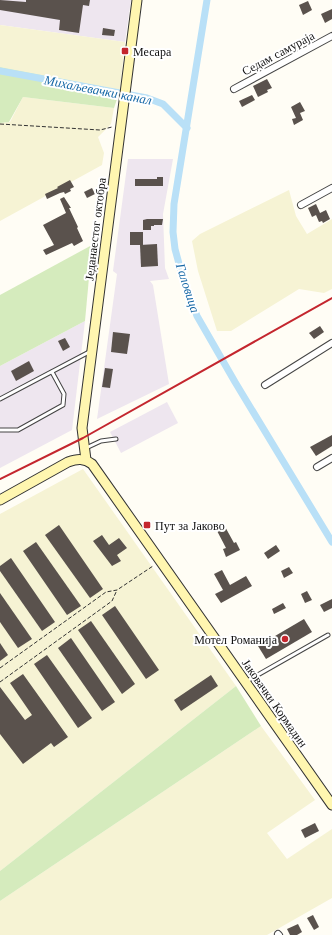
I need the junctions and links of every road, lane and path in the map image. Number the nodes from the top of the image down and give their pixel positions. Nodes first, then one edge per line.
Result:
1 (137, 0) edge
2 (332, 36) edge
3 (234, 89) dead end
4 (0, 124) edge
5 (121, 125) junction
6 (332, 188) edge
7 (300, 205) dead end
8 (332, 343) edge
9 (92, 350) junction
10 (52, 372) junction
11 (265, 386) dead end
12 (0, 400) edge
13 (0, 430) edge
14 (116, 439) dead end
15 (84, 449) junction
16 (332, 458) edge
17 (86, 460) junction
18 (317, 467) dead end
19 (0, 500) edge
20 (160, 561) junction
21 (118, 590) junction
22 (328, 634) dead end
23 (0, 668) edge
24 (0, 682) edge
25 (246, 682) junction
26 (332, 805) edge

1 - 5 main road, Једанаестог октобра
2 - 3 street, Седам самураја
4 - 5 path
5 - 9 main road, Једанаестог октобра
6 - 7 street
8 - 11 street
9 - 10 lane
9 - 15 main road, Једанаестог октобра
10 - 12 lane
10 - 13 lane
14 - 15 lane
15 - 17 main road, Једанаестог октобра
16 - 18 street
17 - 19 main road
17 - 20 main road, Јаковачки Кормадин
20 - 21 path
20 - 25 main road, Јаковачки Кормадин
21 - 23 path
21 - 24 path
22 - 25 lane
25 - 26 main road, Јаковачки Кормадин

